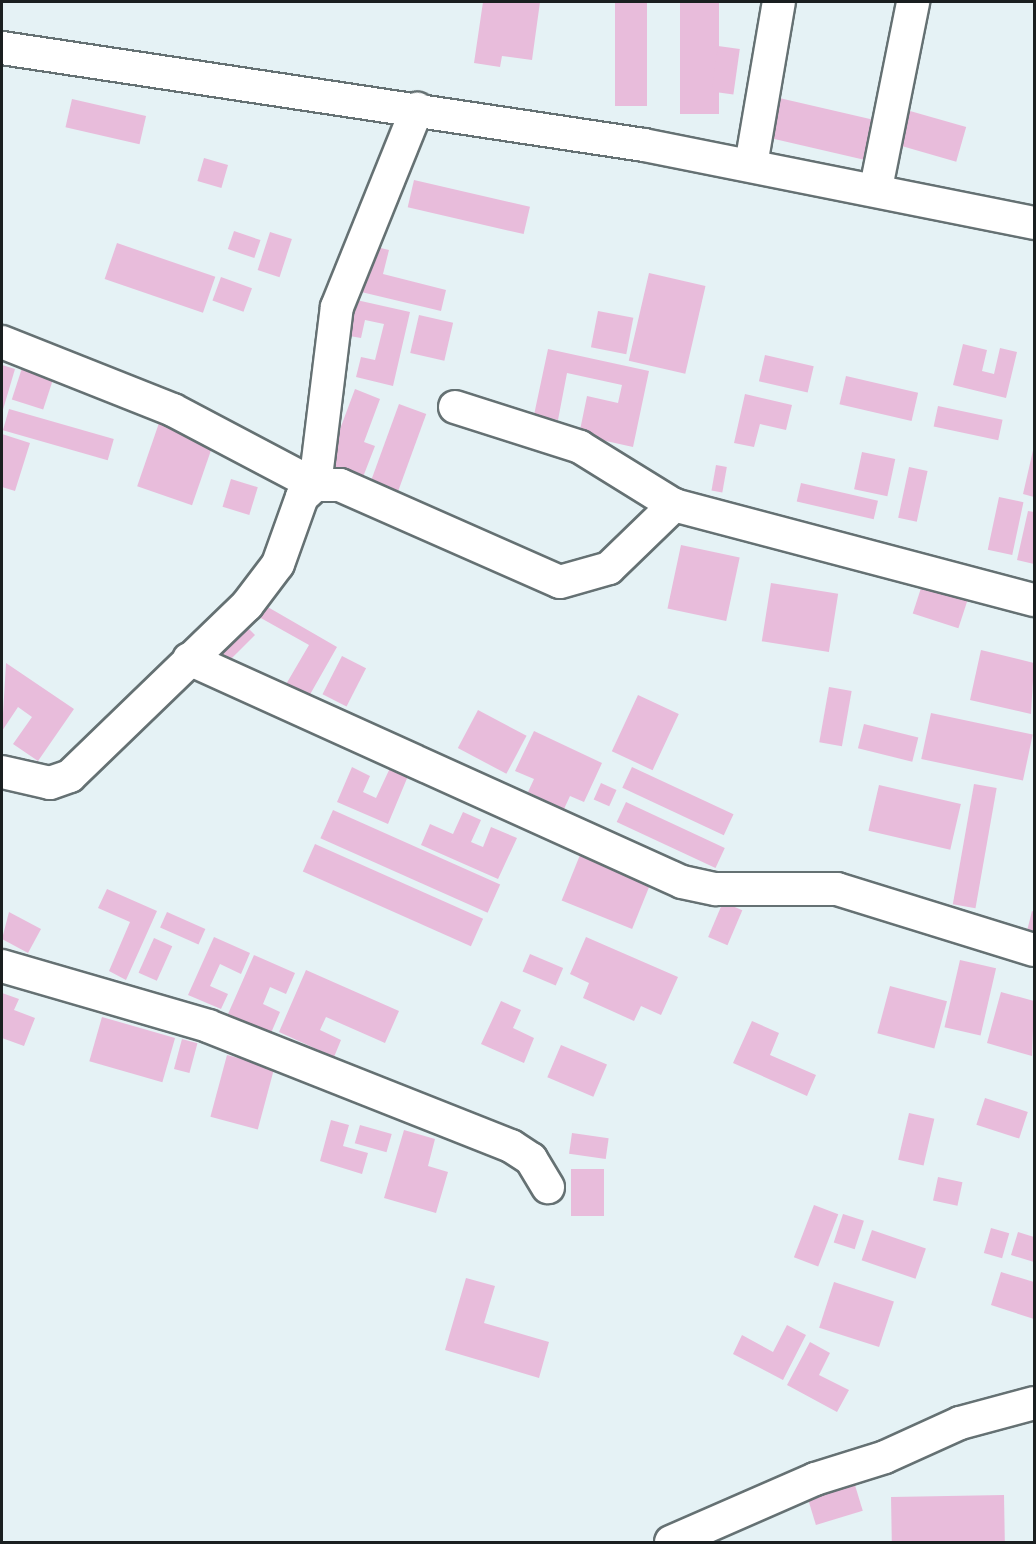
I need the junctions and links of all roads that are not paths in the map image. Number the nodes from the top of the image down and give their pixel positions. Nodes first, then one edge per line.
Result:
1 (779, 2) edge
2 (913, 2) edge
3 (2, 48) edge
4 (417, 109) junction
5 (751, 165) junction
6 (876, 188) junction
7 (1035, 223) edge
8 (2, 342) edge
9 (455, 407) dead end
10 (315, 485) junction
11 (674, 505) junction
12 (1035, 600) edge
13 (189, 659) junction
14 (2, 772) edge
15 (1035, 950) edge
16 (2, 966) edge
17 (548, 1187) dead end
18 (1035, 1403) edge
19 (671, 1542) edge

1 - 5 street
2 - 6 street
3 - 4 street
4 - 5 street
4 - 10 street
5 - 6 street
6 - 7 street
8 - 10 street
9 - 11 street
10 - 11 street
10 - 13 street
11 - 12 street
13 - 14 street
13 - 15 street
16 - 17 street
18 - 19 street

